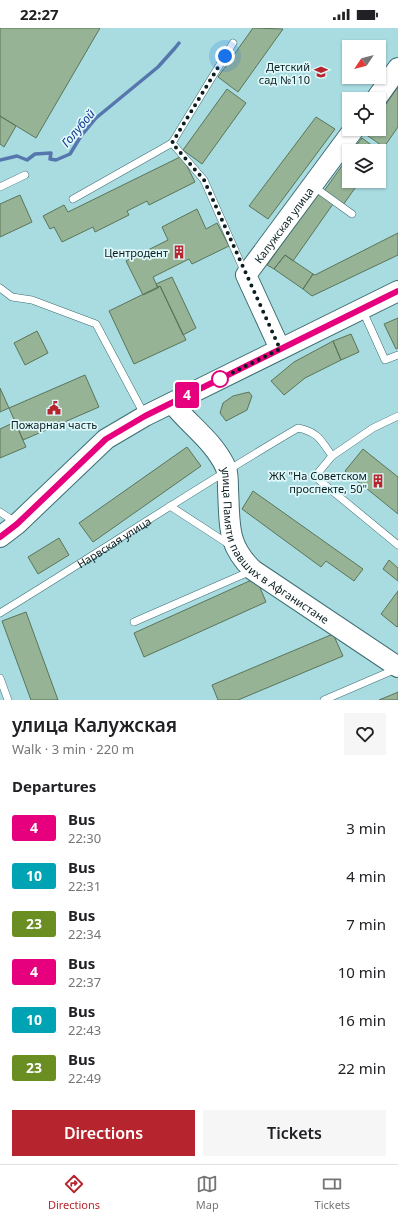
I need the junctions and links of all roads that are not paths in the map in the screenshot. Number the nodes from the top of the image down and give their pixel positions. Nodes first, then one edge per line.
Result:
1 (233, 43) dead end
2 (398, 68) edge
3 (381, 92) edge
4 (349, 136) edge
5 (172, 143) junction
6 (25, 175) dead end
7 (313, 186) junction
8 (0, 187) edge
9 (73, 199) dead end
10 (352, 214) dead end
11 (246, 275) junction
12 (0, 288) edge
13 (398, 291) edge
14 (362, 309) junction
15 (280, 349) junction
16 (398, 355) edge
17 (172, 403) junction
18 (145, 416) junction
19 (398, 416) edge
20 (332, 456) junction
21 (227, 470) junction
22 (170, 506) junction
23 (0, 512) edge
24 (17, 524) junction
25 (0, 537) edge
26 (398, 545) edge
27 (235, 549) junction
28 (253, 570) junction
29 (0, 613) edge
30 (134, 622) dead end
31 (398, 668) edge
32 (0, 678) edge
33 (8, 700) edge
34 (324, 700) edge

1 - 5 lane
2 - 3 street
4 - 7 street, Калужская улица
5 - 9 lane
5 - 11 lane
6 - 8 lane
7 - 10 lane
7 - 11 street, Калужская улица
11 - 15 street
12 - 18 lane
13 - 14 street
14 - 15 street
14 - 16 lane
15 - 17 street
17 - 18 street
17 - 21 street, улица Памяти павших в Афганистане
18 - 24 street
19 - 20 lane
20 - 21 lane, Нарвская улица
20 - 26 lane
21 - 22 lane, Нарвская улица
21 - 27 street, улица Памяти павших в Афганистане
22 - 27 lane
22 - 29 lane, Нарвская улица
23 - 24 lane
24 - 25 street
27 - 28 street, улица Памяти павших в Афганистане
28 - 30 lane
28 - 31 street, улица Памяти павших в Афганистане
31 - 34 lane
32 - 33 lane

